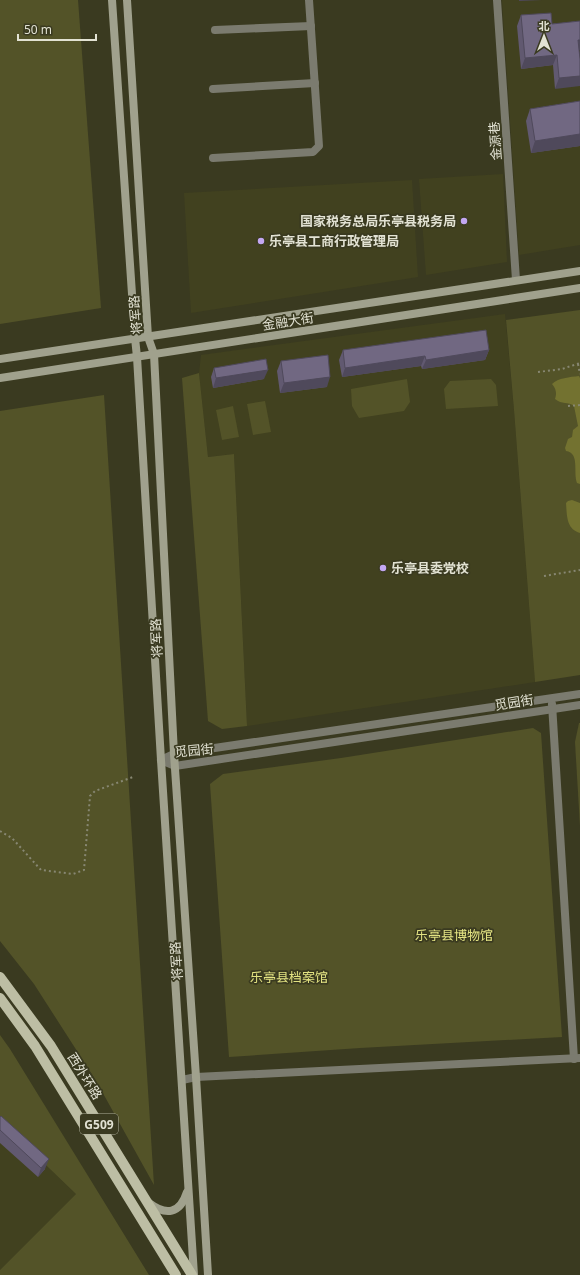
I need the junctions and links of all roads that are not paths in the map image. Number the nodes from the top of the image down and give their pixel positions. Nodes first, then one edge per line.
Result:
1 (112, 0) edge
2 (127, 0) edge
3 (310, 0) edge
4 (498, 0) edge
5 (311, 26) junction
6 (215, 30) dead end
7 (315, 84) junction
8 (213, 89) dead end
9 (213, 158) dead end
10 (580, 271) edge
11 (516, 280) junction
12 (580, 288) edge
13 (148, 337) junction
14 (135, 338) junction
15 (154, 354) junction
16 (137, 357) junction
17 (0, 359) edge
18 (0, 378) edge
19 (580, 694) edge
20 (551, 698) junction
21 (580, 705) edge
22 (552, 709) junction
23 (174, 754) junction
24 (161, 760) junction
25 (175, 766) junction
26 (0, 977) edge
27 (0, 998) edge
28 (577, 1058) edge
29 (196, 1077) junction
30 (182, 1080) junction
31 (189, 1188) junction
32 (146, 1201) junction
33 (176, 1275) edge
34 (193, 1275) edge
35 (208, 1275) edge

1 - 14 main road, 将军路
2 - 13 main road, 将军路
3 - 5 street
4 - 11 street, 金源巷
5 - 6 street
5 - 7 street
7 - 8 street
7 - 9 street
10 - 11 main road, 金融大街
11 - 13 main road, 金融大街
12 - 15 main road, 金融大街
13 - 14 main road, 金融大街
13 - 15 main road, 将军路
14 - 16 main road, 将军路
14 - 17 main road, 金融大街
15 - 16 main road, 金融大街
15 - 23 main road, 将军路
16 - 18 main road, 金融大街
16 - 24 main road, 将军路
19 - 20 street, 觅园街
20 - 22 street
20 - 23 street, 觅园街
21 - 22 street, 觅园街
22 - 25 street, 觅园街
22 - 28 street
23 - 24 street, 觅园街
23 - 25 main road, 将军路
24 - 25 street, 觅园街
24 - 30 main road, 将军路
25 - 29 main road, 将军路
26 - 32 main road, 西外环路 / G509
27 - 33 main road, 西外环路 / G509
28 - 29 street
29 - 30 street
29 - 35 main road, 将军路
30 - 31 main road, 将军路
31 - 32 main road
31 - 34 main road, 将军路
32 - 34 main road, 西外环路 / G509

